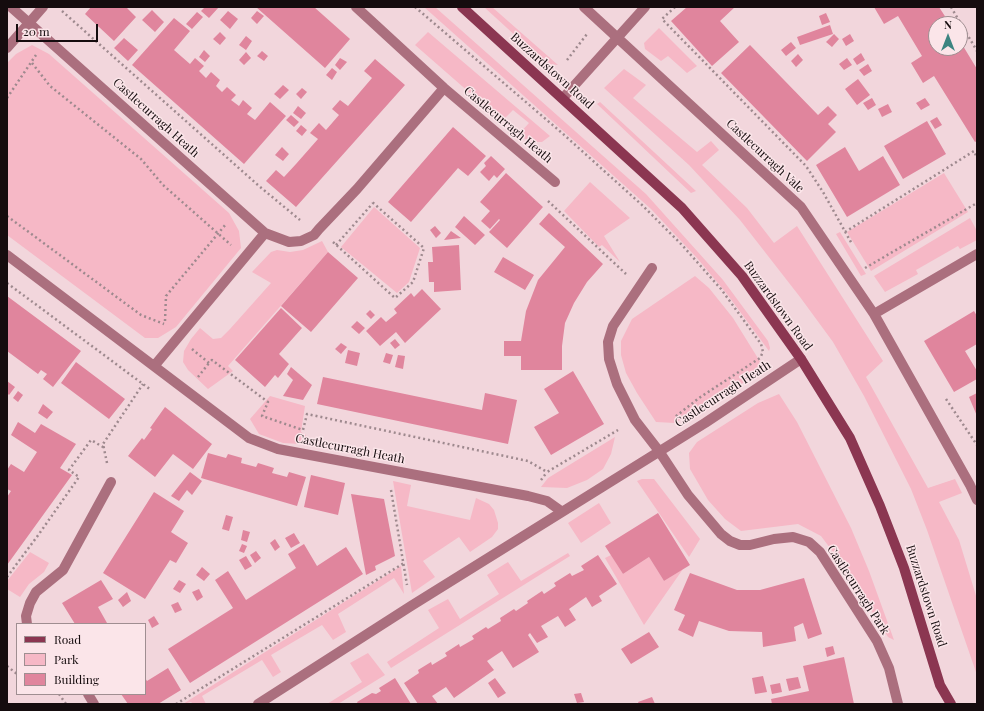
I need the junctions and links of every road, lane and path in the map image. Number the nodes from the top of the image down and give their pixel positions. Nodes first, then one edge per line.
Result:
1 (11, 7) edge
2 (43, 7) edge
3 (58, 7) edge
4 (356, 7) edge
5 (415, 7) edge
6 (462, 7) edge
7 (584, 7) edge
8 (645, 7) edge
9 (951, 7) edge
10 (30, 22) junction
11 (618, 36) junction
12 (47, 38) junction
13 (7, 48) edge
14 (977, 51) edge
15 (32, 63) junction
16 (444, 88) junction
17 (7, 98) edge
18 (563, 98) junction
19 (977, 158) edge
20 (555, 182) dead end
21 (357, 189) junction
22 (547, 200) dead end
23 (373, 203) junction
24 (977, 203) edge
25 (238, 210) junction
26 (7, 216) edge
27 (318, 231) junction
28 (265, 233) junction
29 (218, 234) junction
30 (826, 243) junction
31 (336, 245) junction
32 (977, 254) edge
33 (7, 255) edge
34 (244, 258) junction
35 (652, 268) dead end
36 (848, 277) junction
37 (639, 287) junction
38 (874, 314) junction
39 (165, 324) junction
40 (181, 334) junction
41 (801, 358) junction
42 (155, 365) junction
43 (672, 419) dead end
44 (635, 420) junction
45 (103, 447) junction
46 (659, 451) junction
47 (388, 470) junction
48 (111, 482) joint
49 (977, 500) edge
50 (561, 511) junction
51 (404, 563) junction
52 (7, 577) edge
53 (411, 606) junction
54 (27, 623) edge
55 (7, 666) edge
56 (16, 673) edge
57 (60, 695) edge
58 (89, 695) edge
59 (66, 704) edge
60 (94, 704) edge
61 (176, 704) edge
62 (258, 704) edge
63 (898, 704) edge
64 (951, 704) edge

1 - 10 street, Castlecurragh Heath
2 - 10 street
3 - 27 path
4 - 16 street, Castlecurragh Heath
5 - 43 path
6 - 18 street, Buzzardstown Road
7 - 11 street, Castlecurragh Vale
8 - 11 street
9 - 14 path
10 - 12 street, Castlecurragh Heath
10 - 13 street
11 - 18 street
11 - 30 street, Castlecurragh Vale
12 - 15 path
12 - 25 street, Castlecurragh Heath
15 - 17 path
15 - 29 path
16 - 20 street, Castlecurragh Heath
16 - 21 street, Castlecurragh Heath
18 - 41 street, Buzzardstown Road
19 - 30 path
21 - 23 path
21 - 27 street, Castlecurragh Heath
22 - 37 path
23 - 31 path
23 - 31 path
24 - 36 path
25 - 28 street, Castlecurragh Heath
25 - 29 path
26 - 39 path
27 - 28 street, Castlecurragh Heath
27 - 31 path
28 - 34 street
29 - 34 path
29 - 39 path
30 - 36 street, Castlecurragh Vale
32 - 38 street
33 - 42 street, Castlecurragh Heath
34 - 40 street
35 - 37 street
36 - 38 street, Castlecurragh Vale
37 - 44 street
38 - 49 street, Castlecurragh Vale
39 - 40 path
40 - 42 street
40 - 44 path
41 - 46 street, Castlecurragh Heath
41 - 64 street, Buzzardstown Road
42 - 45 path
42 - 47 street, Castlecurragh Heath
44 - 46 street
45 - 48 path
45 - 52 path
46 - 50 street, Castlecurragh Heath
46 - 63 street, Castlecurragh Park
47 - 50 street, Castlecurragh Heath
47 - 51 path
48 - 54 street
50 - 53 street, Castlecurragh Heath
51 - 53 path
51 - 61 path
53 - 62 street, Castlecurragh Heath
55 - 56 path
57 - 59 path
58 - 60 street

